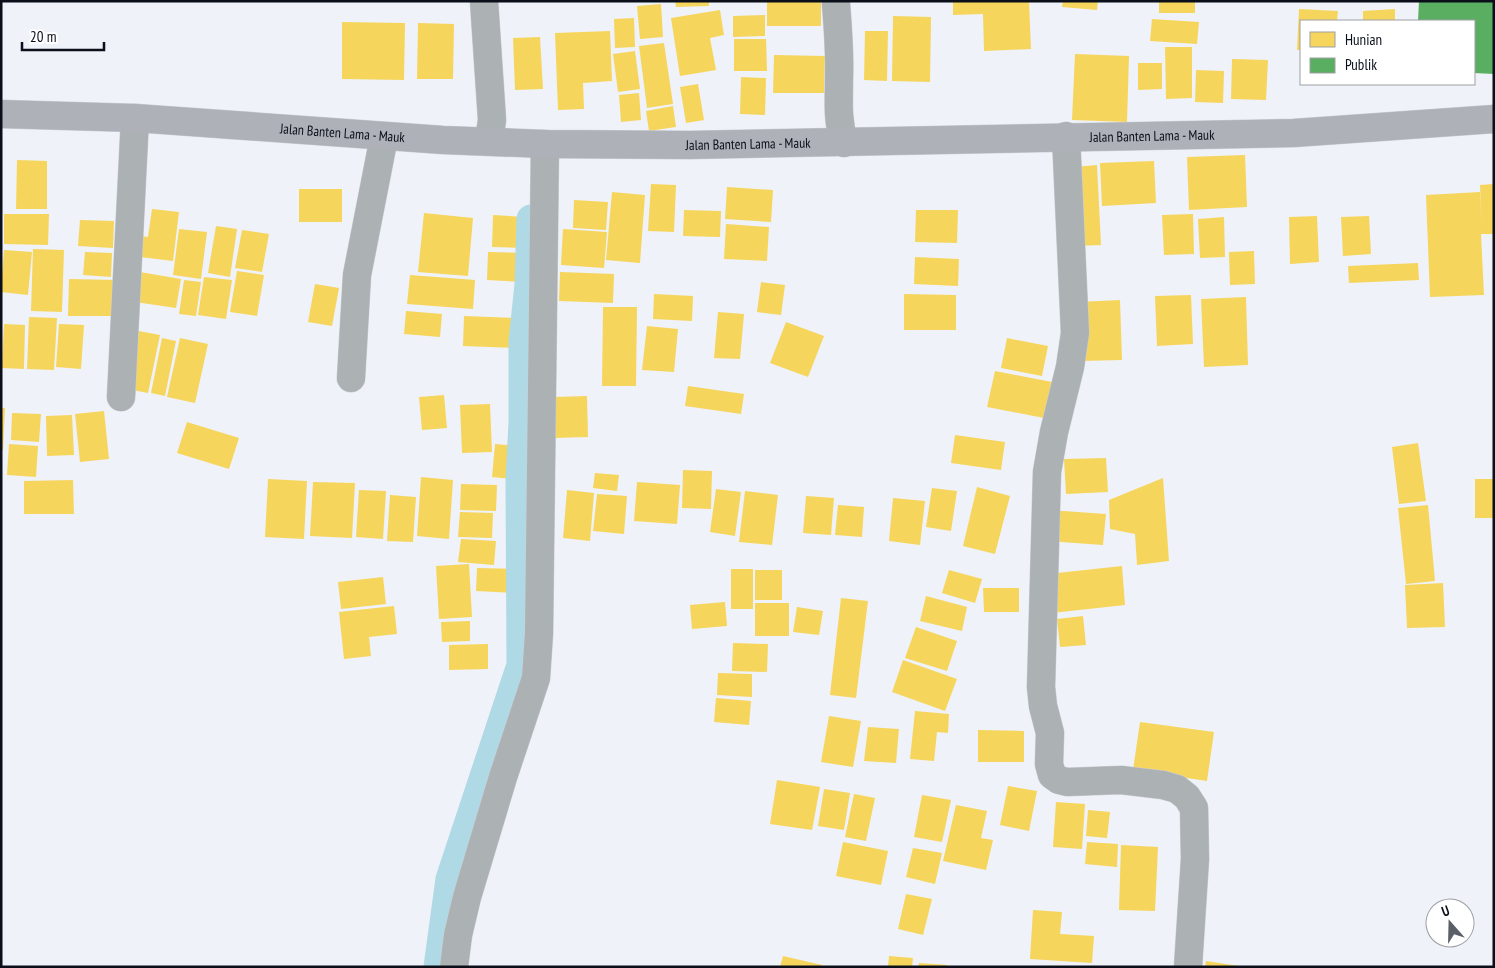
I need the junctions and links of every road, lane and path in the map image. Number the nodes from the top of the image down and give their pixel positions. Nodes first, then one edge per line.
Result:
1 (484, 1) edge
2 (836, 4) dead end
3 (1, 114) edge
4 (135, 118) junction
5 (1494, 119) edge
6 (1066, 136) junction
7 (384, 137) junction
8 (489, 141) junction
9 (844, 143) junction
10 (545, 144) junction
11 (351, 378) dead end
12 (120, 397) dead end
13 (454, 967) edge
14 (1188, 967) edge

1 - 8 street
2 - 9 street
3 - 4 main road, Jalan Banten Lama - Mauk
4 - 7 main road, Jalan Banten Lama - Mauk
4 - 12 street
5 - 6 main road, Jalan Banten Lama - Mauk
6 - 9 main road, Jalan Banten Lama - Mauk
6 - 14 street
7 - 8 main road, Jalan Banten Lama - Mauk
7 - 11 street
8 - 10 main road, Jalan Banten Lama - Mauk
9 - 10 main road, Jalan Banten Lama - Mauk
10 - 13 street

